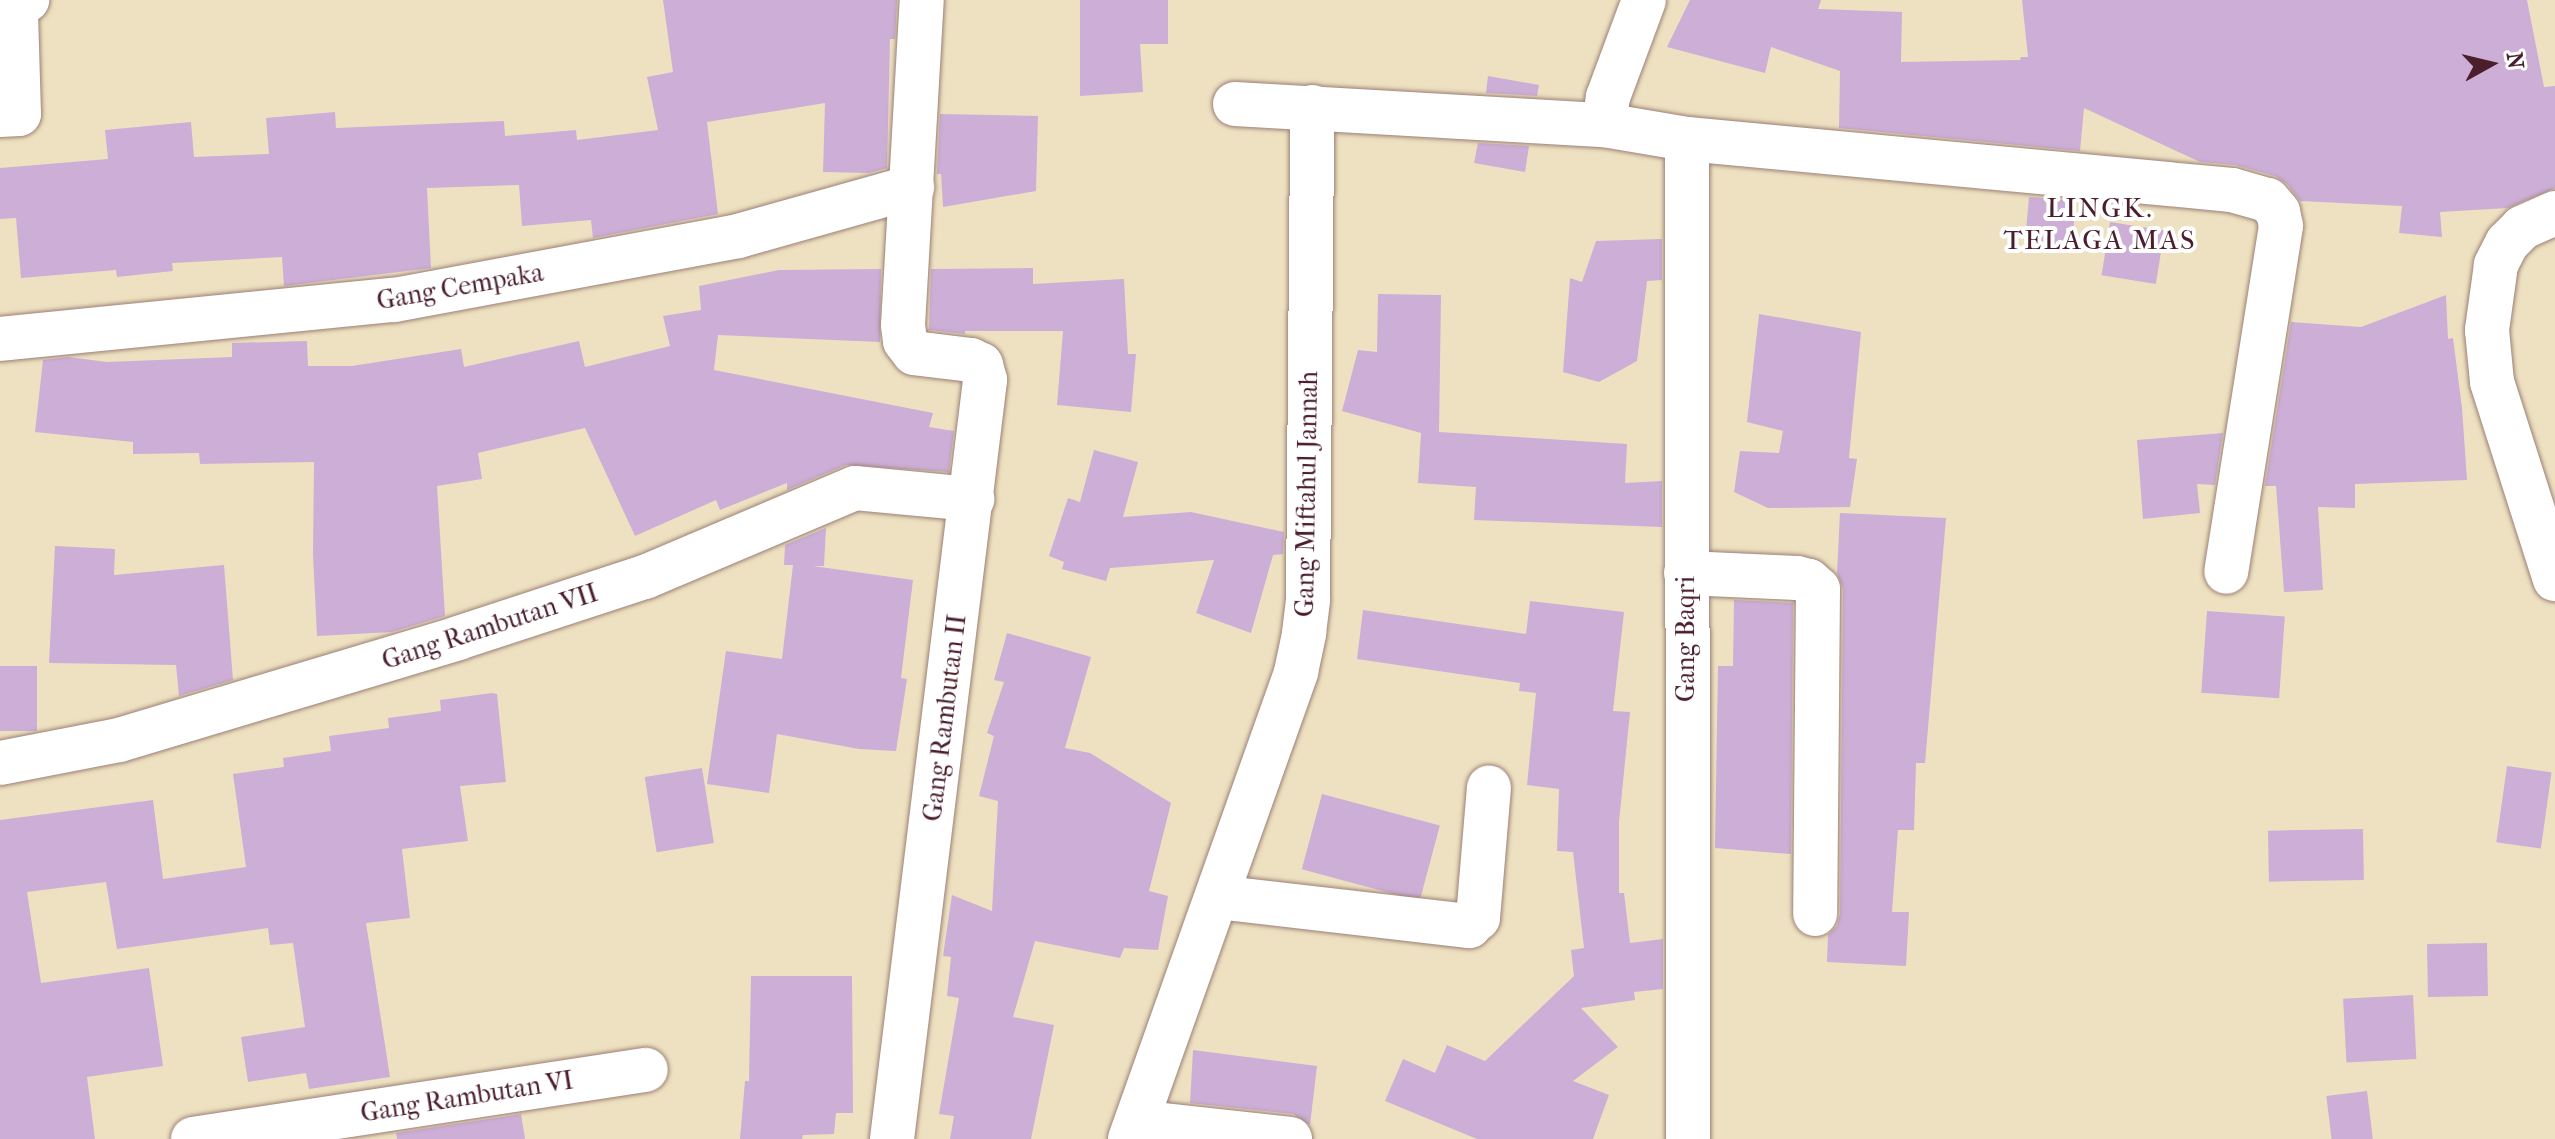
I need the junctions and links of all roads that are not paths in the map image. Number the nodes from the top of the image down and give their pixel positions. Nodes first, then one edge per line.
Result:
1 (27, 0) edge
2 (922, 0) edge
3 (1644, 0) edge
4 (1235, 104) dead end
5 (1312, 107) junction
6 (10, 114) edge
7 (1604, 125) junction
8 (1687, 139) junction
9 (912, 187) junction
10 (2555, 213) edge
11 (0, 339) edge
12 (972, 499) junction
13 (2226, 572) dead end
14 (1686, 573) junction
15 (2555, 579) edge
16 (0, 763) edge
17 (1489, 787) dead end
18 (1217, 897) junction
19 (1815, 914) dead end
20 (646, 1070) dead end
21 (1134, 1130) edge
22 (193, 1139) edge
23 (892, 1139) edge
24 (1290, 1139) edge
25 (1688, 1139) edge

1 - 6 street
2 - 9 street
3 - 7 street
4 - 5 street
5 - 7 street
5 - 18 street, Gang Miftahul Jannah
7 - 8 street
8 - 13 street
8 - 14 street, Gang Baqri
9 - 11 street, Gang Cempaka
9 - 12 street, Gang Rambutan II
10 - 15 street
12 - 16 street, Gang Rambutan VII
12 - 23 street, Gang Rambutan II
14 - 19 street
14 - 25 street, Gang Baqri
17 - 18 street
18 - 21 street, Gang Miftahul Jannah
20 - 22 street, Gang Rambutan VI
21 - 24 street

